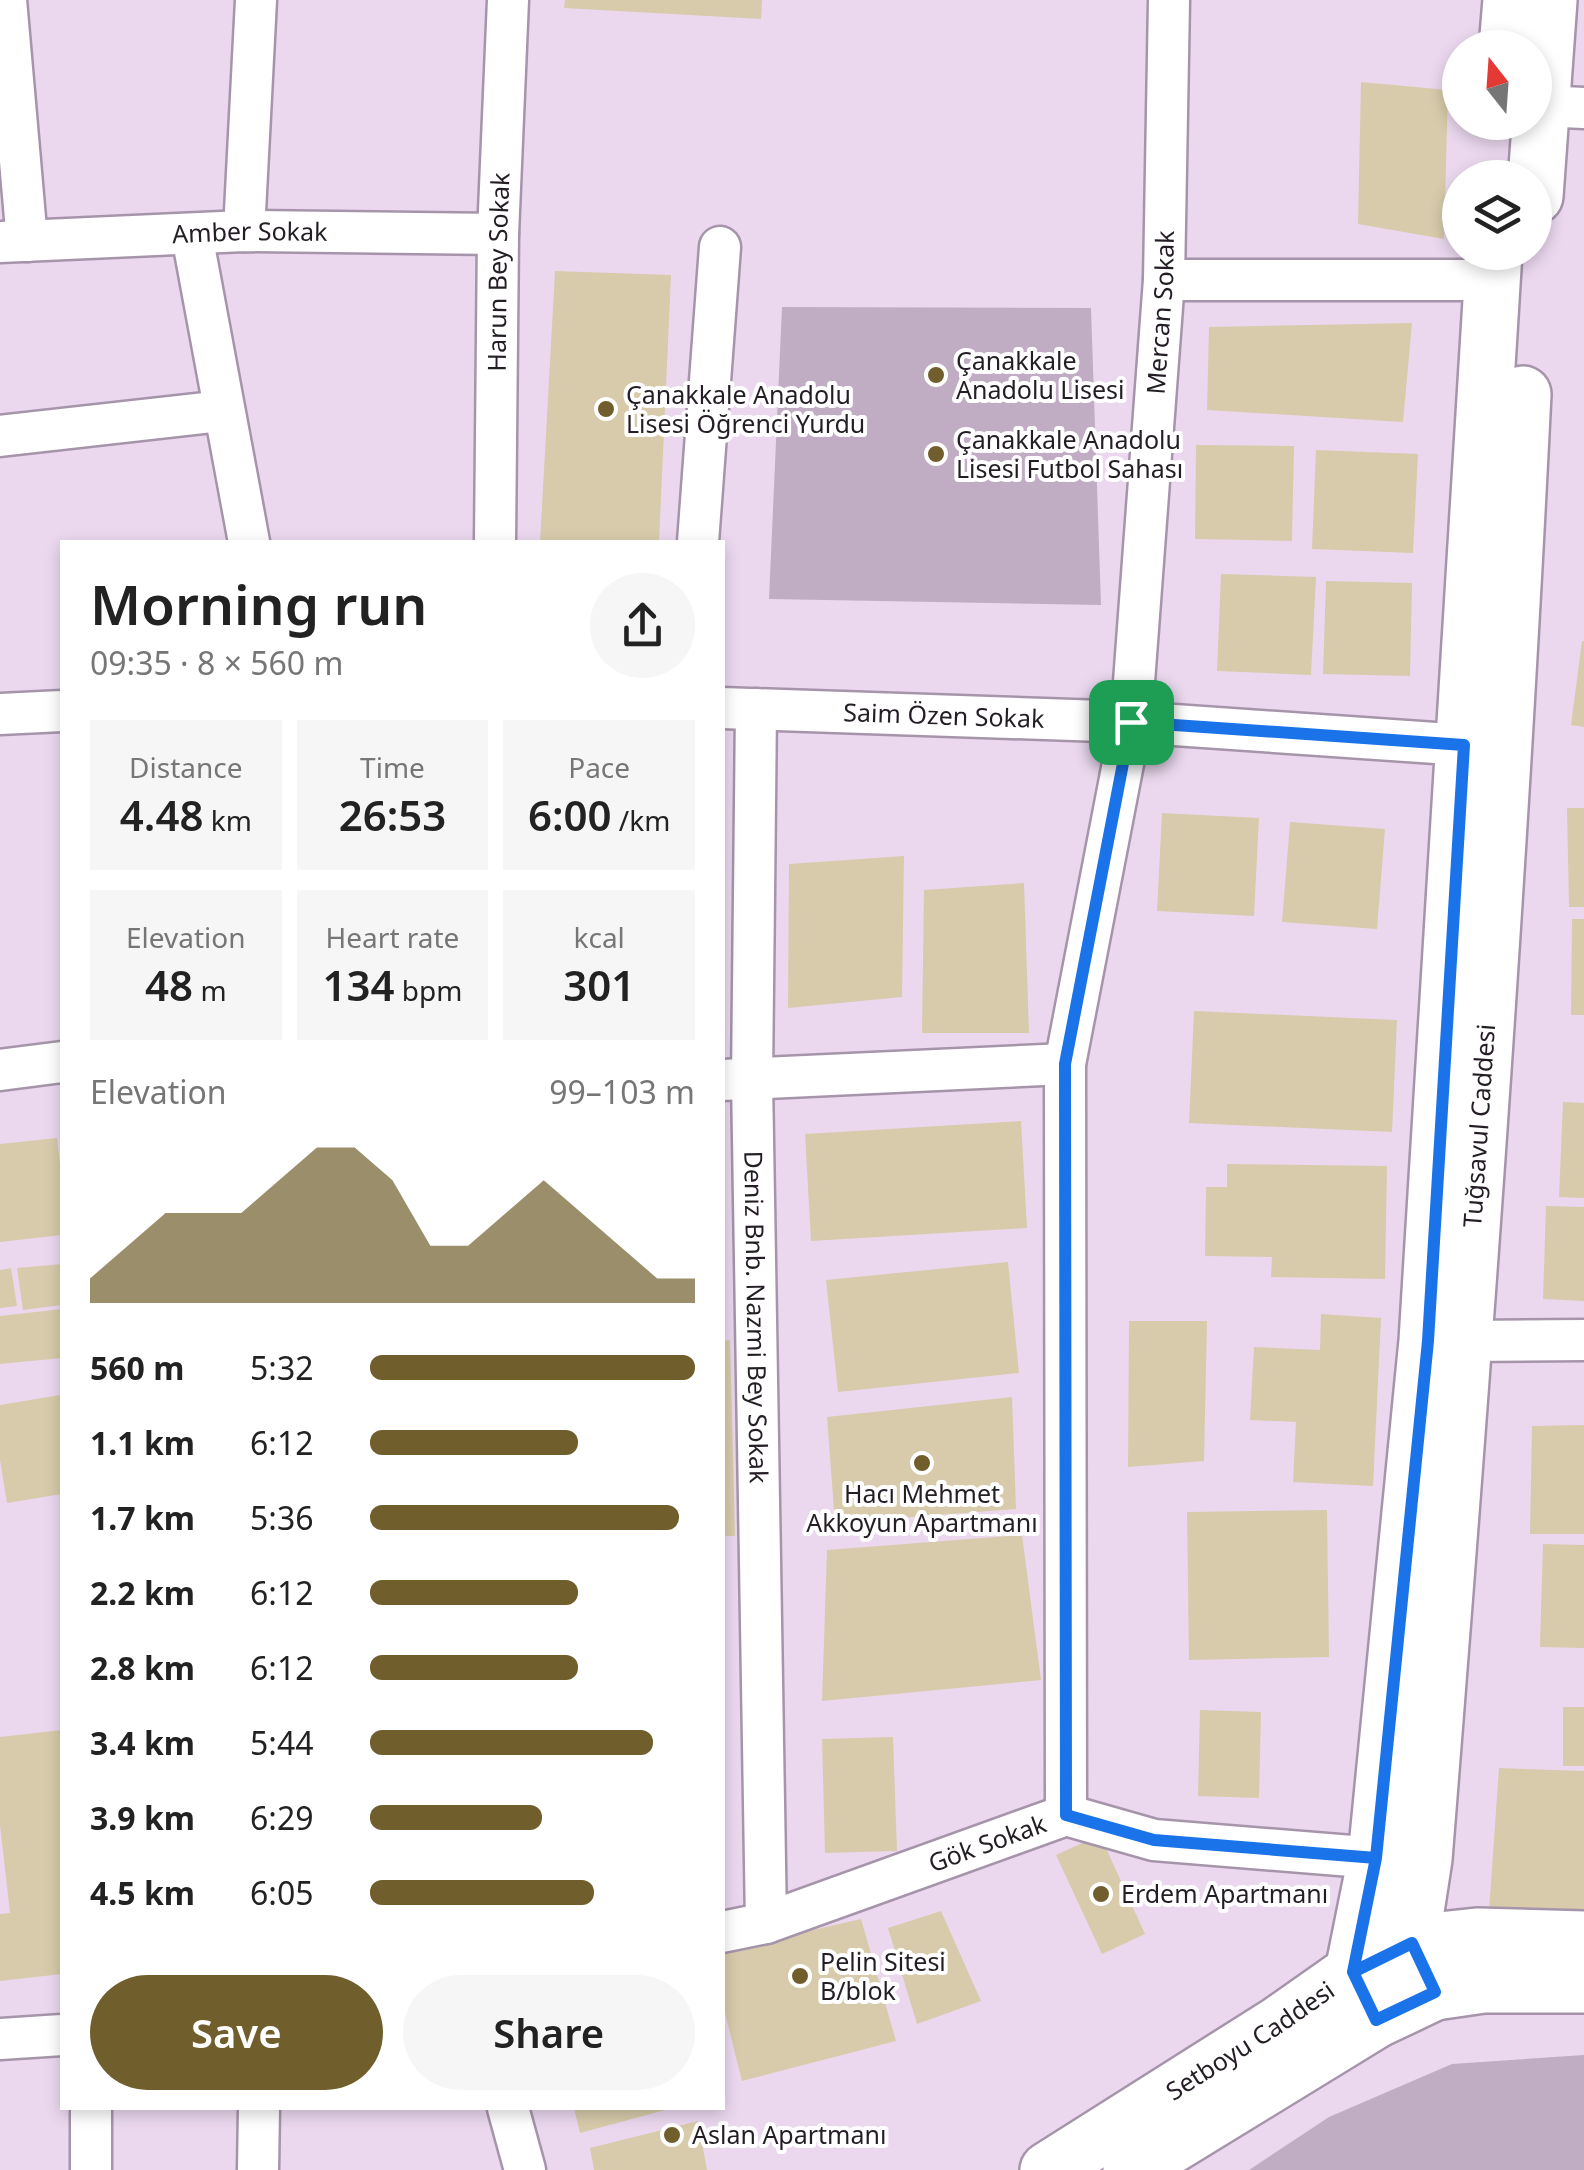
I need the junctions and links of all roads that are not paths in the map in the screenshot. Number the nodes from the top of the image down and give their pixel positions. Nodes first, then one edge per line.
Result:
1 (6, 0) edge
2 (256, 0) edge
3 (508, 0) edge
4 (1169, 0) edge
5 (1510, 0) edge
6 (1549, 0) edge
7 (1508, 30) edge
8 (1547, 30) edge
9 (244, 231) junction
10 (498, 234) junction
11 (192, 235) junction
12 (13, 242) edge
13 (720, 247) dead end
14 (1442, 265) edge
15 (1504, 270) edge
16 (1505, 270) edge
17 (1164, 280) junction
18 (222, 411) junction
19 (0, 436) edge
20 (249, 540) edge
21 (495, 540) edge
22 (698, 540) edge
23 (739, 709) edge
24 (60, 710) edge
25 (0, 714) edge
26 (1131, 722) junction
27 (1464, 745) junction
28 (60, 1062) edge
29 (1065, 1064) junction
30 (0, 1070) edge
31 (737, 1080) edge
32 (1465, 1340) junction
33 (1584, 1340) edge
34 (740, 1586) edge
35 (1066, 1815) junction
36 (1376, 1858) junction
37 (766, 1923) junction
38 (725, 1931) edge
39 (1584, 1939) edge
40 (1412, 1943) junction
41 (1353, 1972) junction
42 (1584, 1984) edge
43 (1435, 1992) junction
44 (1376, 2020) junction
45 (60, 2035) edge
46 (0, 2039) edge
47 (91, 2110) edge
48 (258, 2110) edge
49 (509, 2110) edge
50 (92, 2170) edge
51 (258, 2170) edge
52 (525, 2170) edge
53 (1048, 2170) edge
54 (1132, 2170) edge

1 - 12 street
2 - 9 street
3 - 10 street, Harun Bey Sokak
4 - 17 street, Mercan Sokak
5 - 7 main road
6 - 8 main road
9 - 10 street, Amber Sokak
9 - 11 street, Amber Sokak
10 - 21 street, Harun Bey Sokak
11 - 12 street, Amber Sokak
11 - 18 street
13 - 22 street
14 - 17 street
15 - 27 main road
16 - 32 main road, Tuğsavul Caddesi
17 - 26 street, Mercan Sokak
18 - 19 street
18 - 20 street
23 - 26 street, Saim Özen Sokak
23 - 31 street, Deniz Bnb. Nazmi Bey Sokak
24 - 25 street
26 - 27 street, Saim Özen Sokak
26 - 29 street, Mercan Sokak
27 - 36 main road
28 - 30 street
29 - 31 street
29 - 35 street, Mercan Sokak
31 - 34 street, Deniz Bnb. Nazmi Bey Sokak
32 - 33 street
32 - 40 main road, Tuğsavul Caddesi
34 - 37 street, Deniz Bnb. Nazmi Bey Sokak
35 - 36 street, Gök Sokak
35 - 37 street, Gök Sokak
36 - 41 main road
37 - 38 street, Gök Sokak
39 - 40 main road, Setboyu Caddesi
40 - 41 main road, Setboyu Caddesi
40 - 43 main road
41 - 44 main road
41 - 53 main road, Setboyu Caddesi
42 - 43 main road, Setboyu Caddesi
43 - 44 main road, Setboyu Caddesi
44 - 54 main road, Setboyu Caddesi
45 - 46 street
47 - 50 street
48 - 51 street
49 - 52 street

